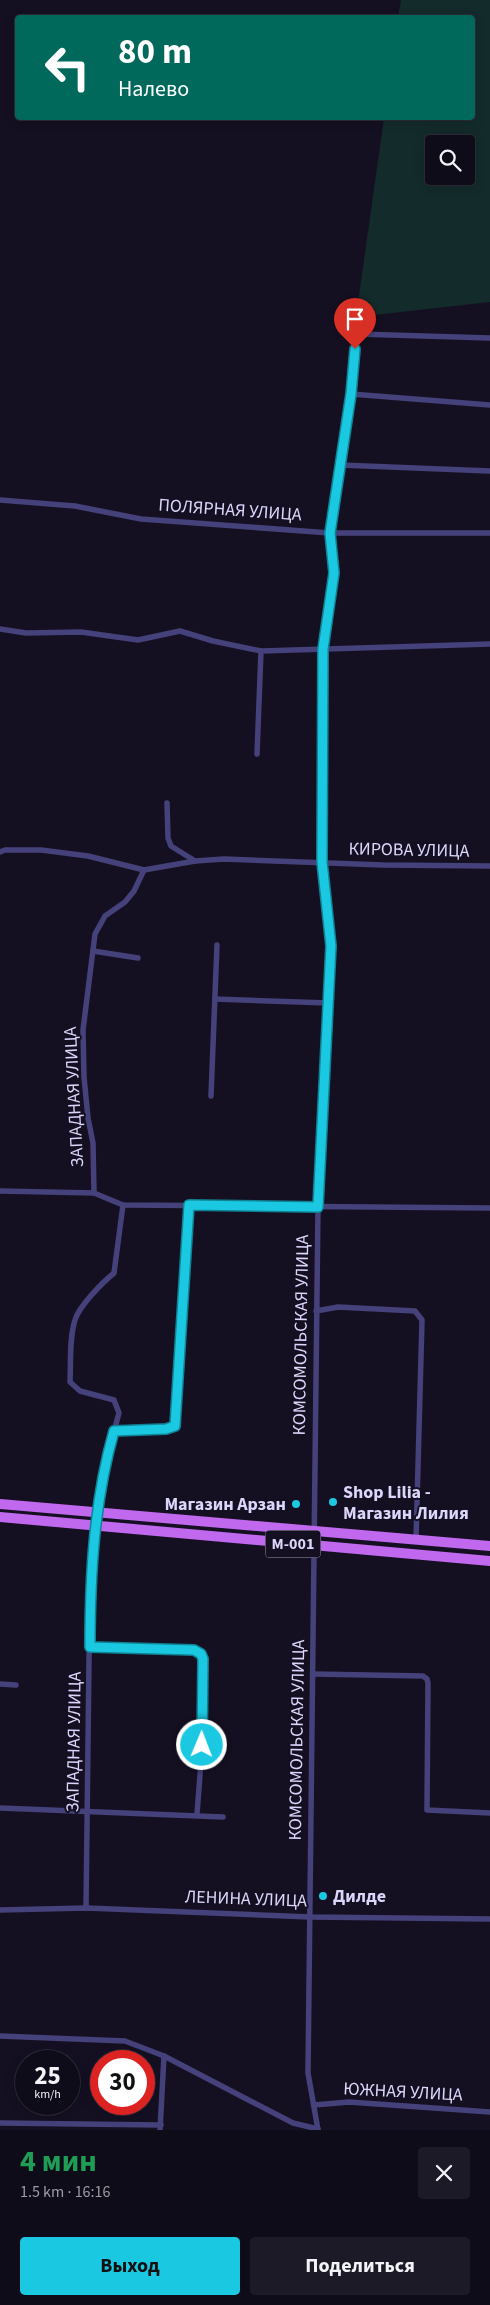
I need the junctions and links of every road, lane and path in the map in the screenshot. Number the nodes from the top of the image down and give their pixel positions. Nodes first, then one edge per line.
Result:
1 (490, 338) edge
2 (351, 394) junction
3 (490, 405) edge
4 (340, 465) junction
5 (490, 471) edge
6 (0, 500) edge
7 (330, 533) junction
8 (490, 533) edge
9 (0, 629) edge
10 (490, 644) edge
11 (323, 649) junction
12 (261, 651) junction
13 (257, 754) dead end
14 (167, 803) dead end
15 (0, 852) edge
16 (195, 860) junction
17 (322, 862) junction
18 (490, 866) edge
19 (144, 870) junction
20 (217, 945) dead end
21 (93, 951) junction
22 (138, 958) dead end
23 (215, 999) junction
24 (328, 1002) junction
25 (211, 1096) dead end
26 (0, 1192) edge
27 (94, 1192) junction
28 (123, 1205) junction
29 (189, 1205) junction
30 (318, 1207) junction
31 (490, 1208) edge
32 (316, 1311) junction
33 (114, 1431) junction
34 (0, 1504) edge
35 (99, 1512) junction
36 (0, 1517) edge
37 (97, 1526) junction
38 (314, 1531) junction
39 (416, 1540) junction
40 (313, 1546) junction
41 (490, 1546) edge
42 (490, 1561) edge
43 (90, 1647) junction
44 (313, 1674) junction
45 (0, 1684) edge
46 (16, 1685) dead end
47 (0, 1808) edge
48 (88, 1810) junction
49 (490, 1813) edge
50 (197, 1814) junction
51 (223, 1817) dead end
52 (86, 1908) junction
53 (0, 1910) edge
54 (310, 1917) junction
55 (490, 1919) edge
56 (0, 2036) edge
57 (164, 2056) junction
58 (314, 2105) junction
59 (490, 2112) edge
60 (0, 2123) edge
61 (160, 2127) edge
62 (318, 2129) edge

1 - 2 street, КОМСОМОЛЬСКАЯ УЛИЦА
2 - 3 street
2 - 4 street, КОМСОМОЛЬСКАЯ УЛИЦА
4 - 5 street
4 - 7 street, КОМСОМОЛЬСКАЯ УЛИЦА
6 - 7 street, ПОЛЯРНАЯ УЛИЦА
7 - 8 street, ПОЛЯРНАЯ УЛИЦА
7 - 11 street, КОМСОМОЛЬСКАЯ УЛИЦА
9 - 12 street
10 - 11 street
11 - 12 street
11 - 17 street, КОМСОМОЛЬСКАЯ УЛИЦА
12 - 13 street
14 - 16 street
15 - 19 street, КИРОВА УЛИЦА
16 - 17 street, КИРОВА УЛИЦА
16 - 19 street, КИРОВА УЛИЦА
17 - 18 street, КИРОВА УЛИЦА
17 - 24 street, КОМСОМОЛЬСКАЯ УЛИЦА
19 - 21 street, ЗАПАДНАЯ УЛИЦА
20 - 23 street
21 - 22 street
21 - 27 street, ЗАПАДНАЯ УЛИЦА
23 - 24 street
23 - 25 street
24 - 30 street, КОМСОМОЛЬСКАЯ УЛИЦА
26 - 27 street
27 - 28 street
28 - 29 street
28 - 33 street, ЗАПАДНАЯ УЛИЦА
29 - 30 street
29 - 33 street
30 - 31 street
30 - 32 street, КОМСОМОЛЬСКАЯ УЛИЦА
32 - 38 street, КОМСОМОЛЬСКАЯ УЛИЦА
32 - 39 street
33 - 35 street, ЗАПАДНАЯ УЛИЦА
34 - 35 main road, M-001
35 - 37 street, ЗАПАДНАЯ УЛИЦА
35 - 38 main road, M-001
36 - 37 main road, M-001
37 - 40 main road, M-001
37 - 43 street, ЗАПАДНАЯ УЛИЦА
38 - 39 main road, M-001
38 - 40 street, КОМСОМОЛЬСКАЯ УЛИЦА
39 - 41 main road, M-001
40 - 42 main road, M-001
40 - 44 street, КОМСОМОЛЬСКАЯ УЛИЦА
43 - 48 street, ЗАПАДНАЯ УЛИЦА
43 - 50 street
44 - 49 street
44 - 54 street, КОМСОМОЛЬСКАЯ УЛИЦА
45 - 46 street
47 - 48 street
48 - 50 street
48 - 52 street, ЗАПАДНАЯ УЛИЦА
50 - 51 street
52 - 53 street, ЛЕНИНА УЛИЦА
52 - 54 street, ЛЕНИНА УЛИЦА
54 - 55 street, ЛЕНИНА УЛИЦА
54 - 58 street, КОМСОМОЛЬСКАЯ УЛИЦА
56 - 57 street
57 - 61 street
57 - 62 street
58 - 59 street, ЮЖНАЯ УЛИЦА
58 - 62 street, КОМСОМОЛЬСКАЯ УЛИЦА
60 - 61 street

